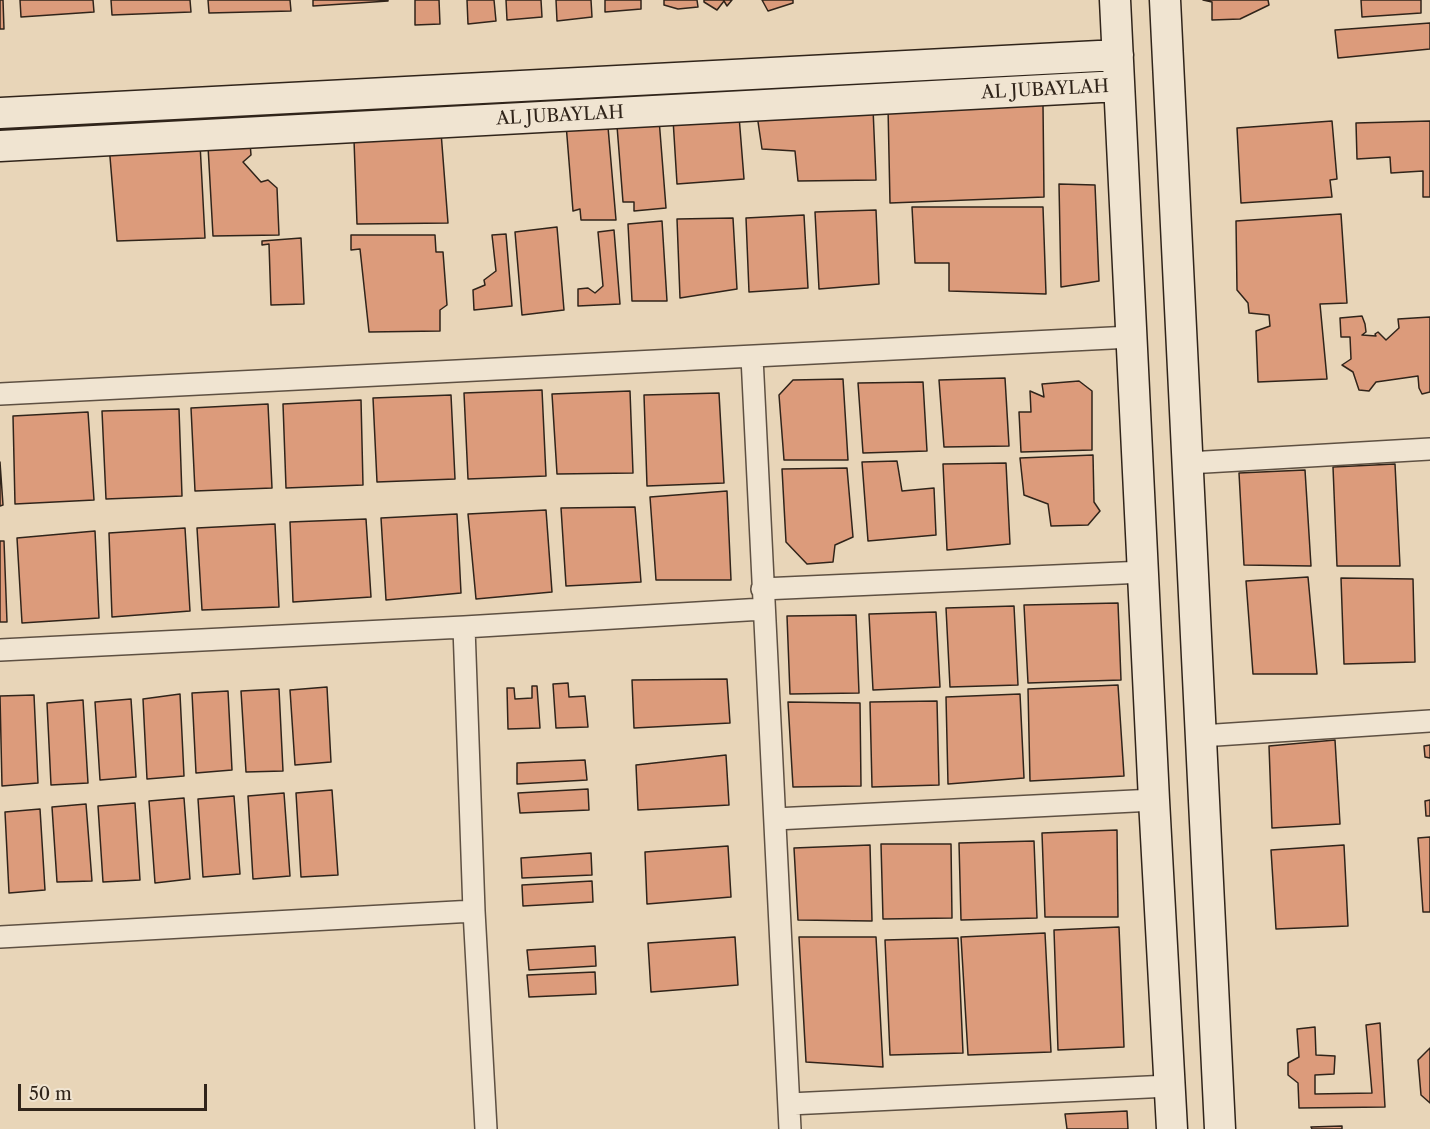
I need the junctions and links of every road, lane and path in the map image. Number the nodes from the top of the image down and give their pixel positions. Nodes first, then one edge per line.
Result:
1 (1115, 0) edge
2 (1165, 0) edge
3 (1118, 55) junction
4 (1119, 86) junction
5 (0, 113) edge
6 (0, 146) edge
7 (1131, 337) junction
8 (752, 357) junction
9 (0, 394) edge
10 (1430, 449) edge
11 (1188, 463) junction
12 (1144, 572) junction
13 (763, 599) junction
14 (464, 627) junction
15 (0, 650) edge
16 (1430, 721) edge
17 (1201, 736) junction
18 (1154, 800) junction
19 (776, 819) junction
20 (474, 910) junction
21 (0, 937) edge
22 (1169, 1086) junction
23 (789, 1104) junction
24 (486, 1129) edge
25 (790, 1129) edge
26 (1172, 1129) edge
27 (1220, 1129) edge

1 - 3 street
2 - 11 street
3 - 4 street
3 - 5 street
4 - 6 street, AL JUBAYLAH
4 - 7 street
7 - 8 street
7 - 12 street
8 - 9 street
8 - 13 street
10 - 11 street
11 - 17 street
12 - 13 street
12 - 18 street
13 - 14 street
13 - 19 street
14 - 15 street
14 - 20 street
16 - 17 street
17 - 27 street
18 - 19 street
18 - 22 street
19 - 23 street
20 - 21 street
20 - 24 street
22 - 23 street
22 - 26 street
23 - 25 street

